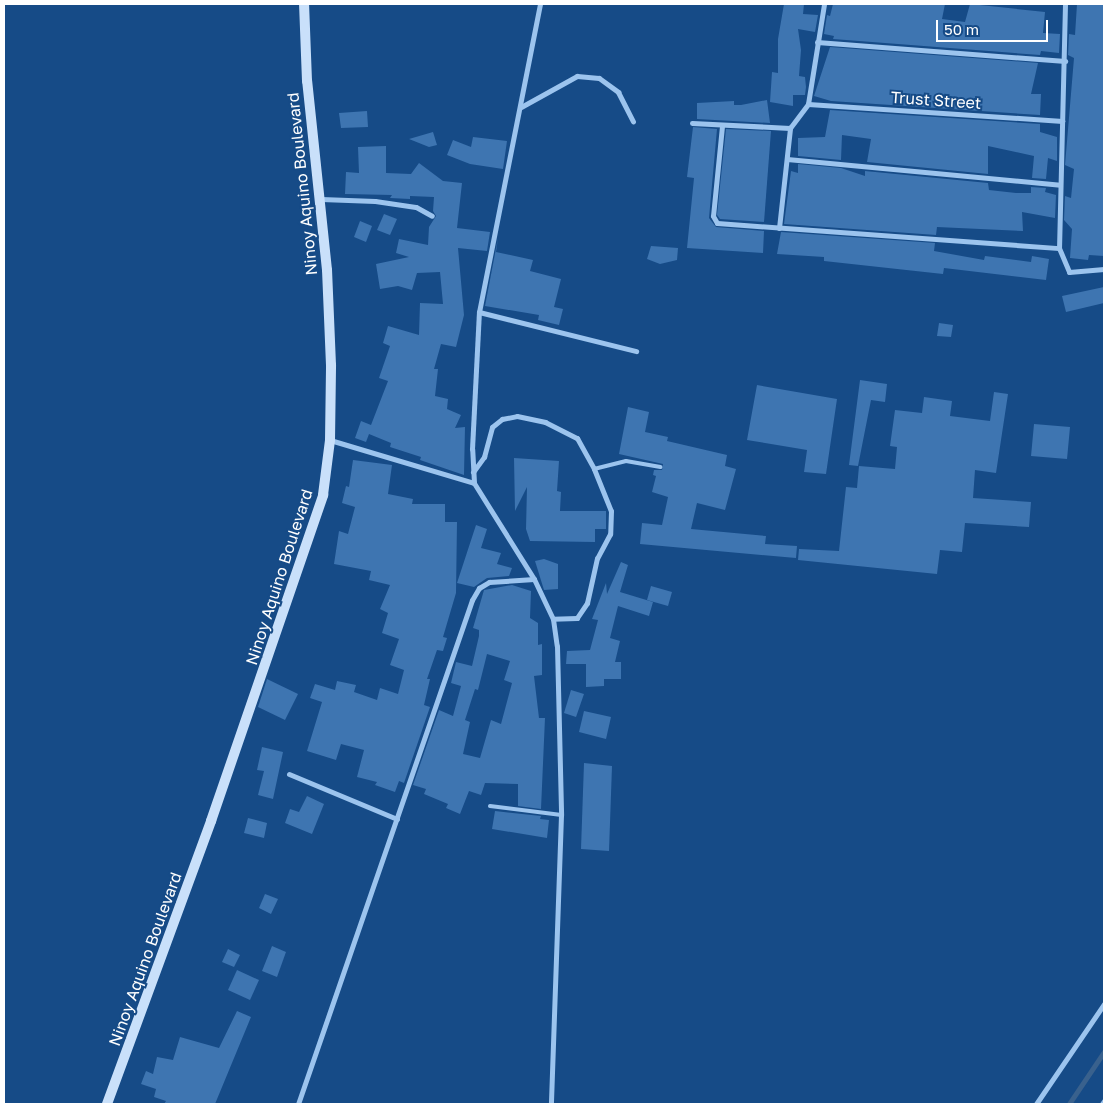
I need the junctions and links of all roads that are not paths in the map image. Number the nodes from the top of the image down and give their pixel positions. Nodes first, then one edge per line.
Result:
1 (304, 4) edge
2 (540, 4) edge
3 (824, 4) edge
4 (1065, 4) edge
5 (817, 42) junction
6 (1065, 61) junction
7 (808, 104) junction
8 (521, 107) junction
9 (633, 121) dead end
10 (1062, 121) junction
11 (692, 123) dead end
12 (722, 126) junction
13 (790, 128) junction
14 (787, 159) junction
15 (1060, 185) junction
16 (321, 199) junction
17 (432, 216) dead end
18 (779, 228) junction
19 (1059, 248) junction
20 (1104, 269) edge
21 (479, 312) junction
22 (636, 351) dead end
23 (330, 440) junction
24 (660, 467) dead end
25 (594, 468) junction
26 (473, 472) junction
27 (474, 483) junction
28 (534, 579) junction
29 (553, 620) junction
30 (289, 774) dead end
31 (490, 806) dead end
32 (561, 815) junction
33 (397, 819) junction
34 (1104, 1004) edge
35 (1104, 1100) edge
36 (107, 1104) edge
37 (298, 1104) edge
38 (551, 1104) edge
39 (1036, 1104) edge
40 (1102, 1104) edge

1 - 16 main road, Ninoy Aquino Boulevard
2 - 8 street
3 - 5 street
4 - 6 street
5 - 6 street
5 - 7 street
6 - 10 street
7 - 10 street, Trust Street
7 - 13 street
8 - 9 street
8 - 21 street
10 - 15 street
11 - 12 street
12 - 13 street
12 - 18 street
13 - 14 street
14 - 15 street
14 - 18 street
15 - 19 street
16 - 17 street
16 - 23 main road, Ninoy Aquino Boulevard
18 - 19 street
19 - 20 street
21 - 22 street
21 - 26 street
23 - 27 street
23 - 36 main road, Ninoy Aquino Boulevard
24 - 25 lane
25 - 26 street
25 - 29 street
26 - 27 street
27 - 28 street
28 - 29 street
28 - 33 street
29 - 32 street
30 - 33 street
31 - 32 lane
32 - 38 street
33 - 37 street
34 - 39 street
35 - 40 street

